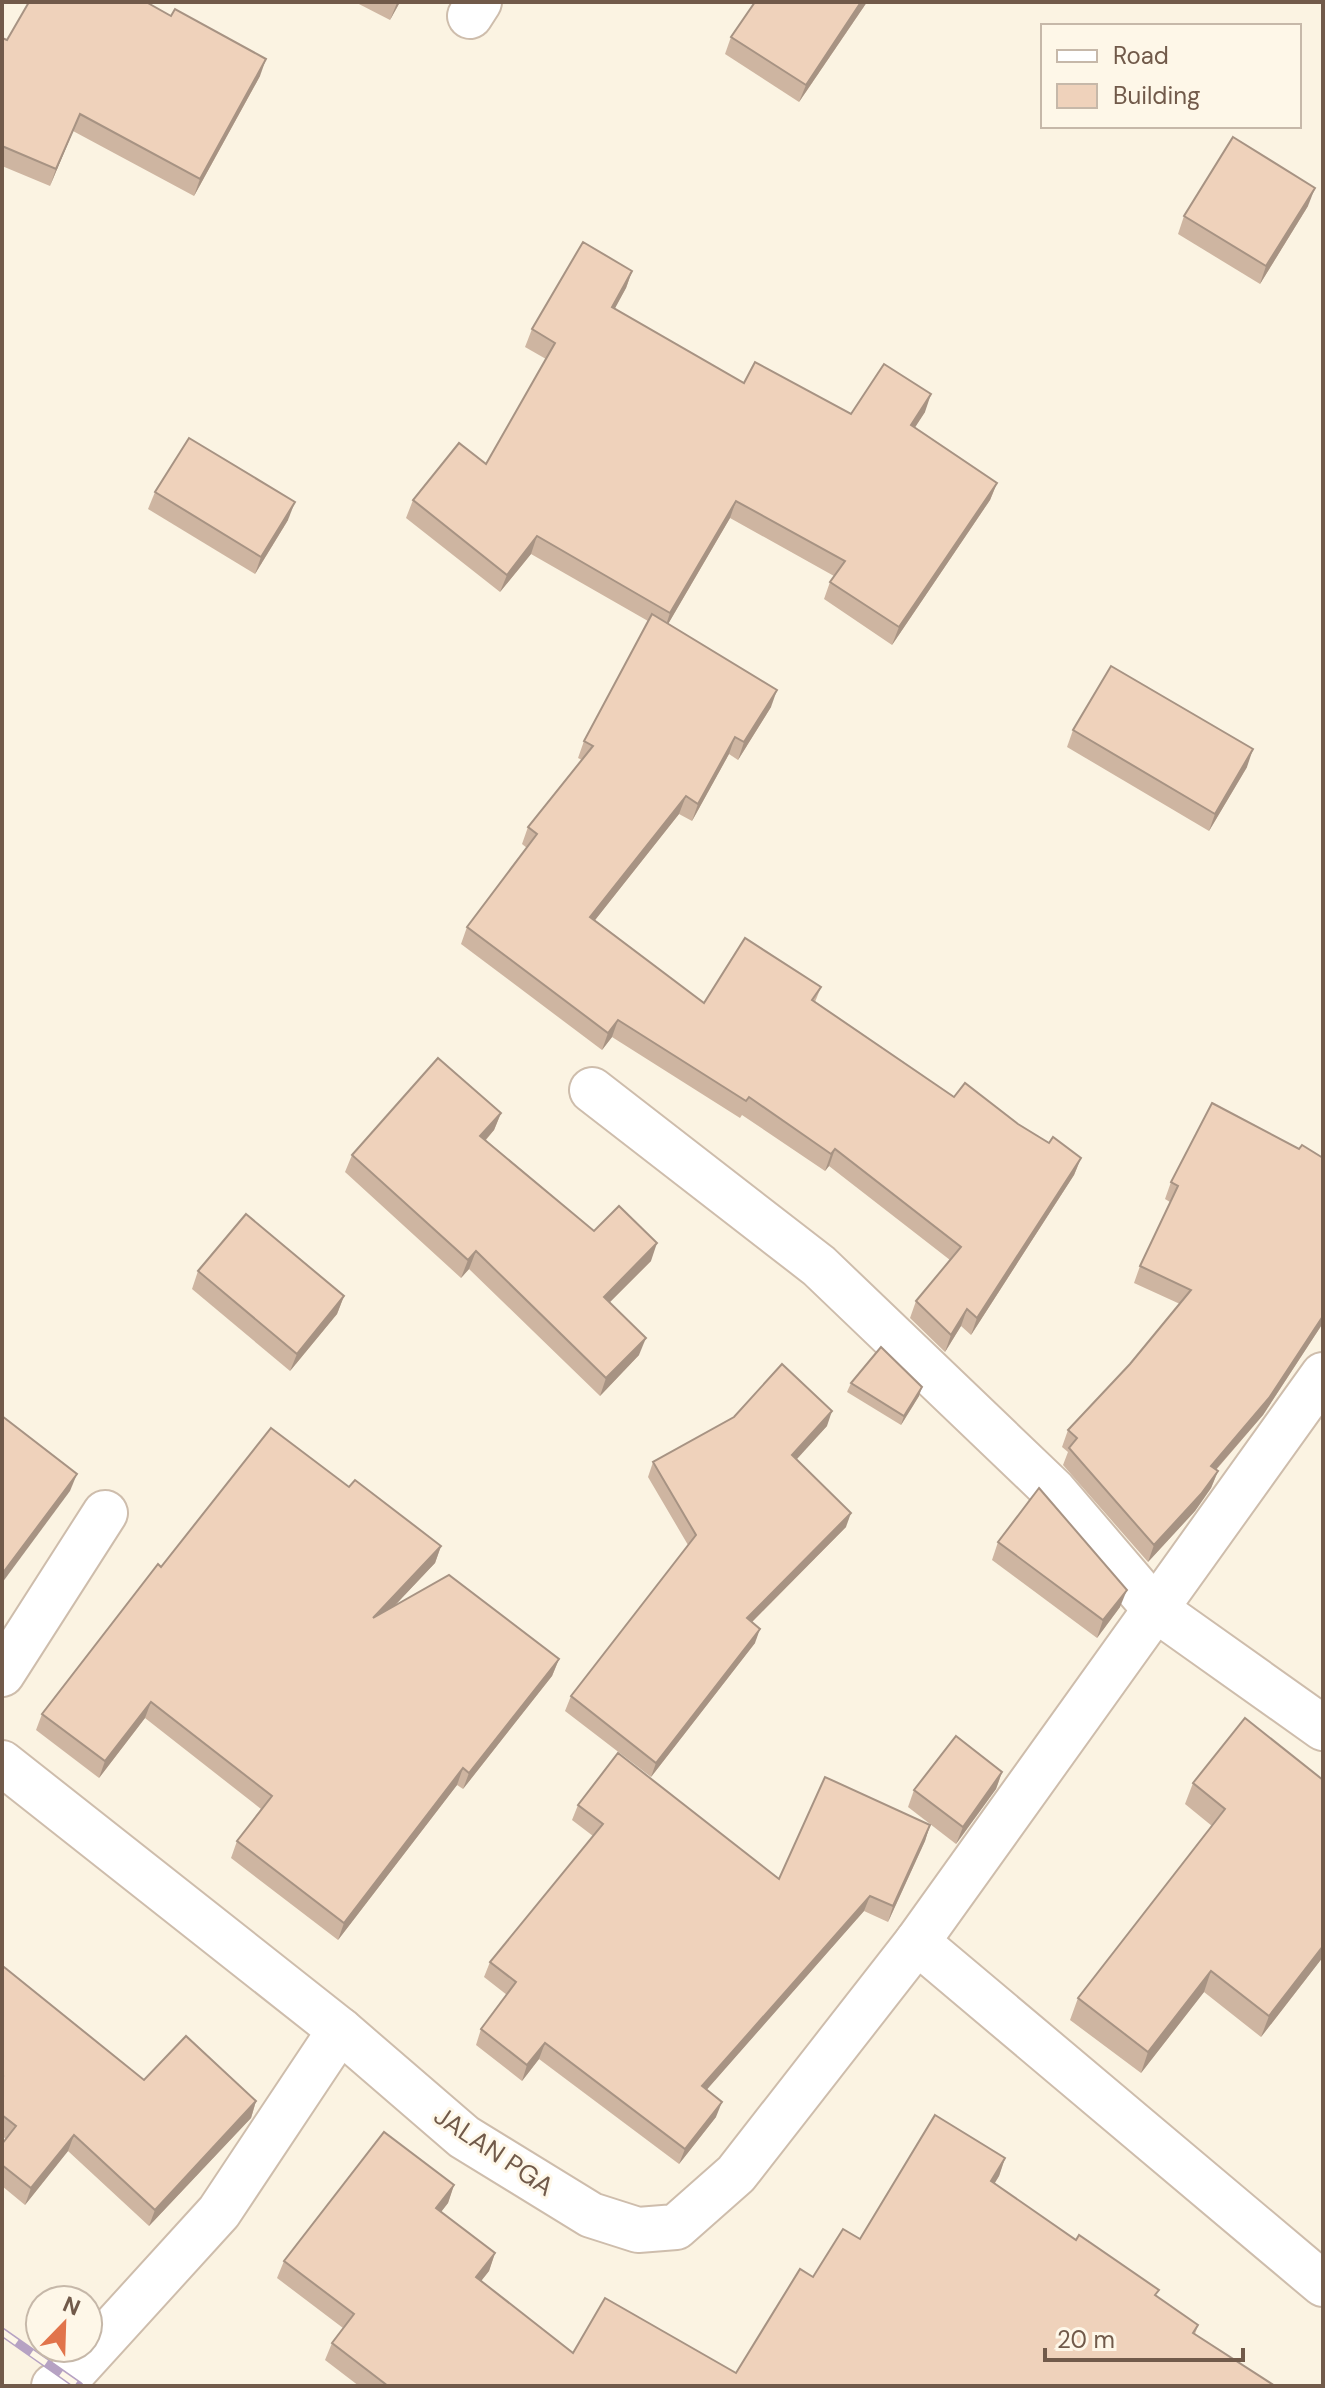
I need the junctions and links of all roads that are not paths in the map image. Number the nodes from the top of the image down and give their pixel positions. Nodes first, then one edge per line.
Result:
1 (592, 1090) dead end
2 (1323, 1375) edge
3 (105, 1513) dead end
4 (1154, 1608) junction
5 (2, 1674) edge
6 (1323, 1728) edge
7 (2, 1763) edge
8 (917, 1942) junction
9 (340, 2030) junction
10 (1323, 2284) edge
11 (54, 2386) edge

1 - 4 street
2 - 4 street, JALAN PGA
3 - 5 street
4 - 6 street
4 - 8 street, JALAN PGA
7 - 9 street, JALAN PGA
8 - 9 street, JALAN PGA
8 - 10 street
9 - 11 street

